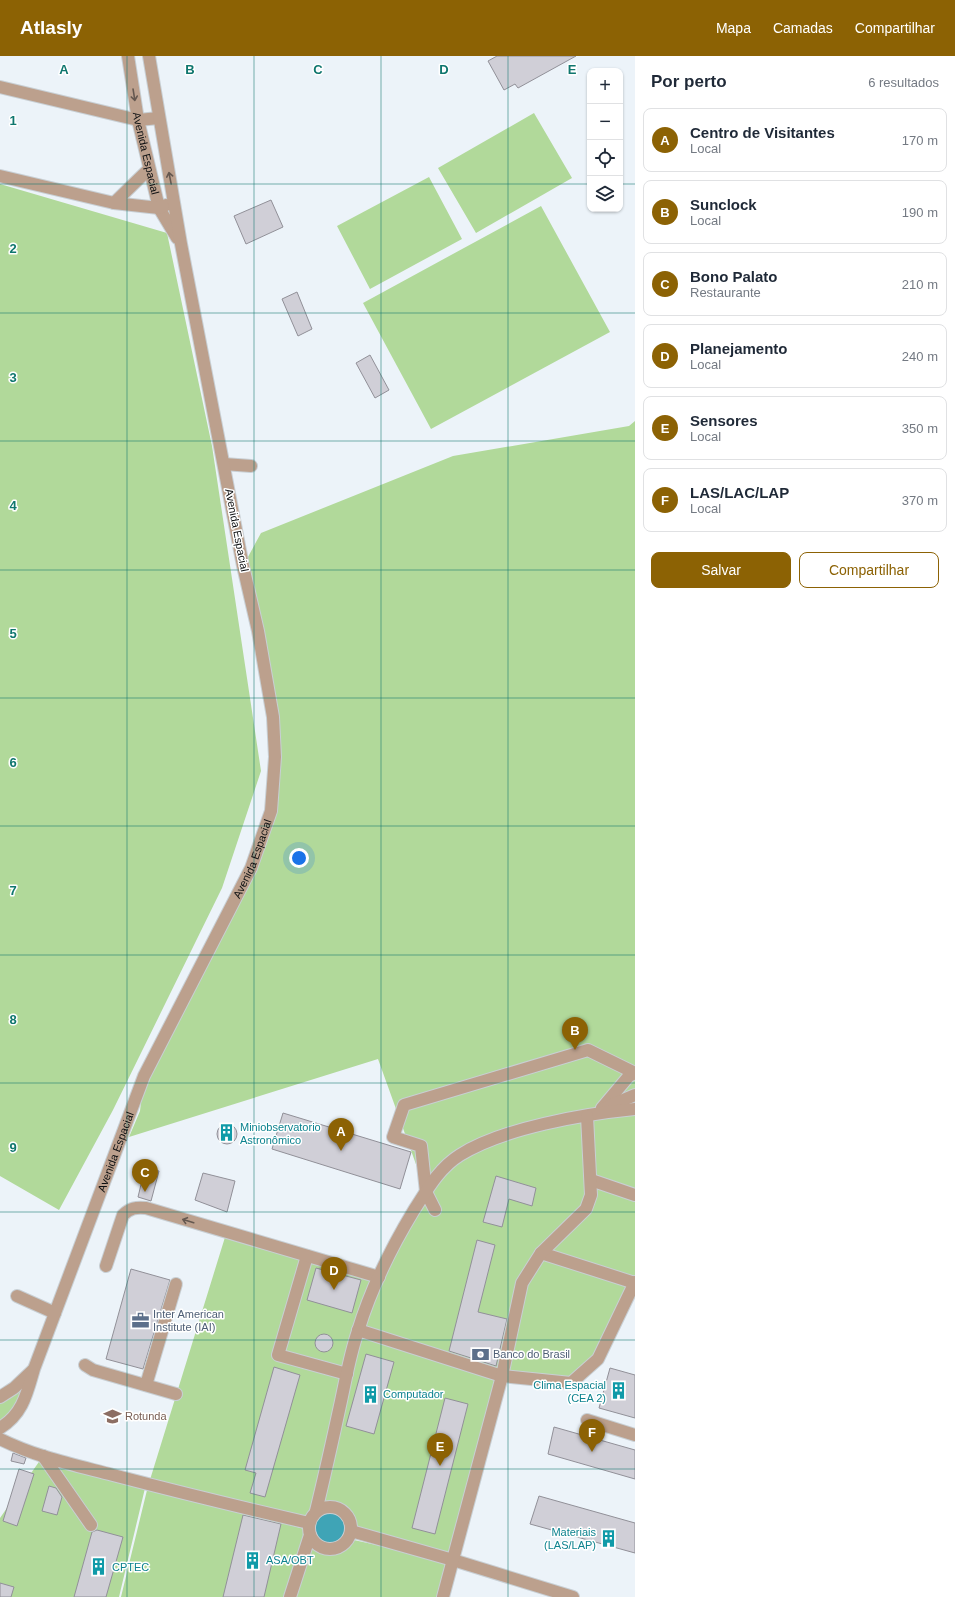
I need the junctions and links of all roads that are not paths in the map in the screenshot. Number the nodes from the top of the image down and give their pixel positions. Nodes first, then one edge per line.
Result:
1 (128, 56) edge
2 (149, 56) edge
3 (0, 87) edge
4 (159, 118) junction
5 (138, 120) junction
6 (149, 168) junction
7 (0, 176) edge
8 (174, 201) junction
9 (114, 203) junction
10 (159, 208) junction
11 (181, 244) junction
12 (224, 464) junction
13 (251, 466) dead end
14 (635, 1094) edge
15 (635, 1109) edge
16 (601, 1110) junction
17 (587, 1116) junction
18 (591, 1180) junction
19 (426, 1192) junction
20 (635, 1195) edge
21 (435, 1210) dead end
22 (541, 1253) junction
23 (307, 1256) junction
24 (106, 1266) dead end
25 (379, 1277) junction
26 (635, 1282) edge
27 (176, 1284) dead end
28 (17, 1296) dead end
29 (55, 1313) junction
30 (358, 1330) junction
31 (85, 1364) dead end
32 (34, 1369) junction
33 (347, 1374) junction
34 (502, 1376) junction
35 (146, 1386) junction
36 (176, 1394) dead end
37 (0, 1397) edge
38 (587, 1420) dead end
39 (0, 1428) edge
40 (635, 1434) edge
41 (0, 1439) edge
42 (43, 1456) junction
43 (316, 1511) junction
44 (91, 1525) dead end
45 (309, 1529) junction
46 (351, 1531) junction
47 (453, 1560) junction
48 (290, 1597) edge
49 (443, 1597) edge
50 (573, 1597) edge

1 -> 5 lane, Avenida Espacial
2 - 4 lane, Avenida Espacial
3 - 5 lane
4 - 5 lane
8 -> 4 lane, Avenida Espacial
5 - 6 lane, Avenida Espacial
6 - 9 lane
6 - 10 lane, Avenida Espacial
7 - 9 lane
8 - 10 lane
8 - 11 lane, Avenida Espacial
9 - 10 lane
10 - 11 lane, Avenida Espacial
11 - 12 lane, Avenida Espacial
12 - 13 lane
12 - 29 lane, Avenida Espacial
14 - 16 lane
15 - 17 lane
16 - 17 lane
16 - 19 lane
17 - 18 lane
17 - 19 lane
18 - 20 lane
18 - 22 lane
19 - 21 lane
19 - 25 lane
22 - 26 lane
22 - 34 lane
23 -> 24 lane
23 - 25 lane
23 - 33 lane
25 - 30 lane
26 - 34 lane
27 - 35 lane
28 - 29 lane
29 - 32 lane, Avenida Espacial
30 - 33 lane
30 - 34 lane
31 - 35 lane
32 - 37 lane
32 - 39 lane, Avenida Espacial
33 - 43 lane
34 - 47 lane
35 - 36 lane
38 - 40 lane
41 - 42 lane
42 - 44 lane
42 - 45 lane
43 - 45 lane
43 - 46 lane
45 - 46 lane
45 - 48 lane
46 - 47 lane
47 - 49 lane
47 - 50 lane

